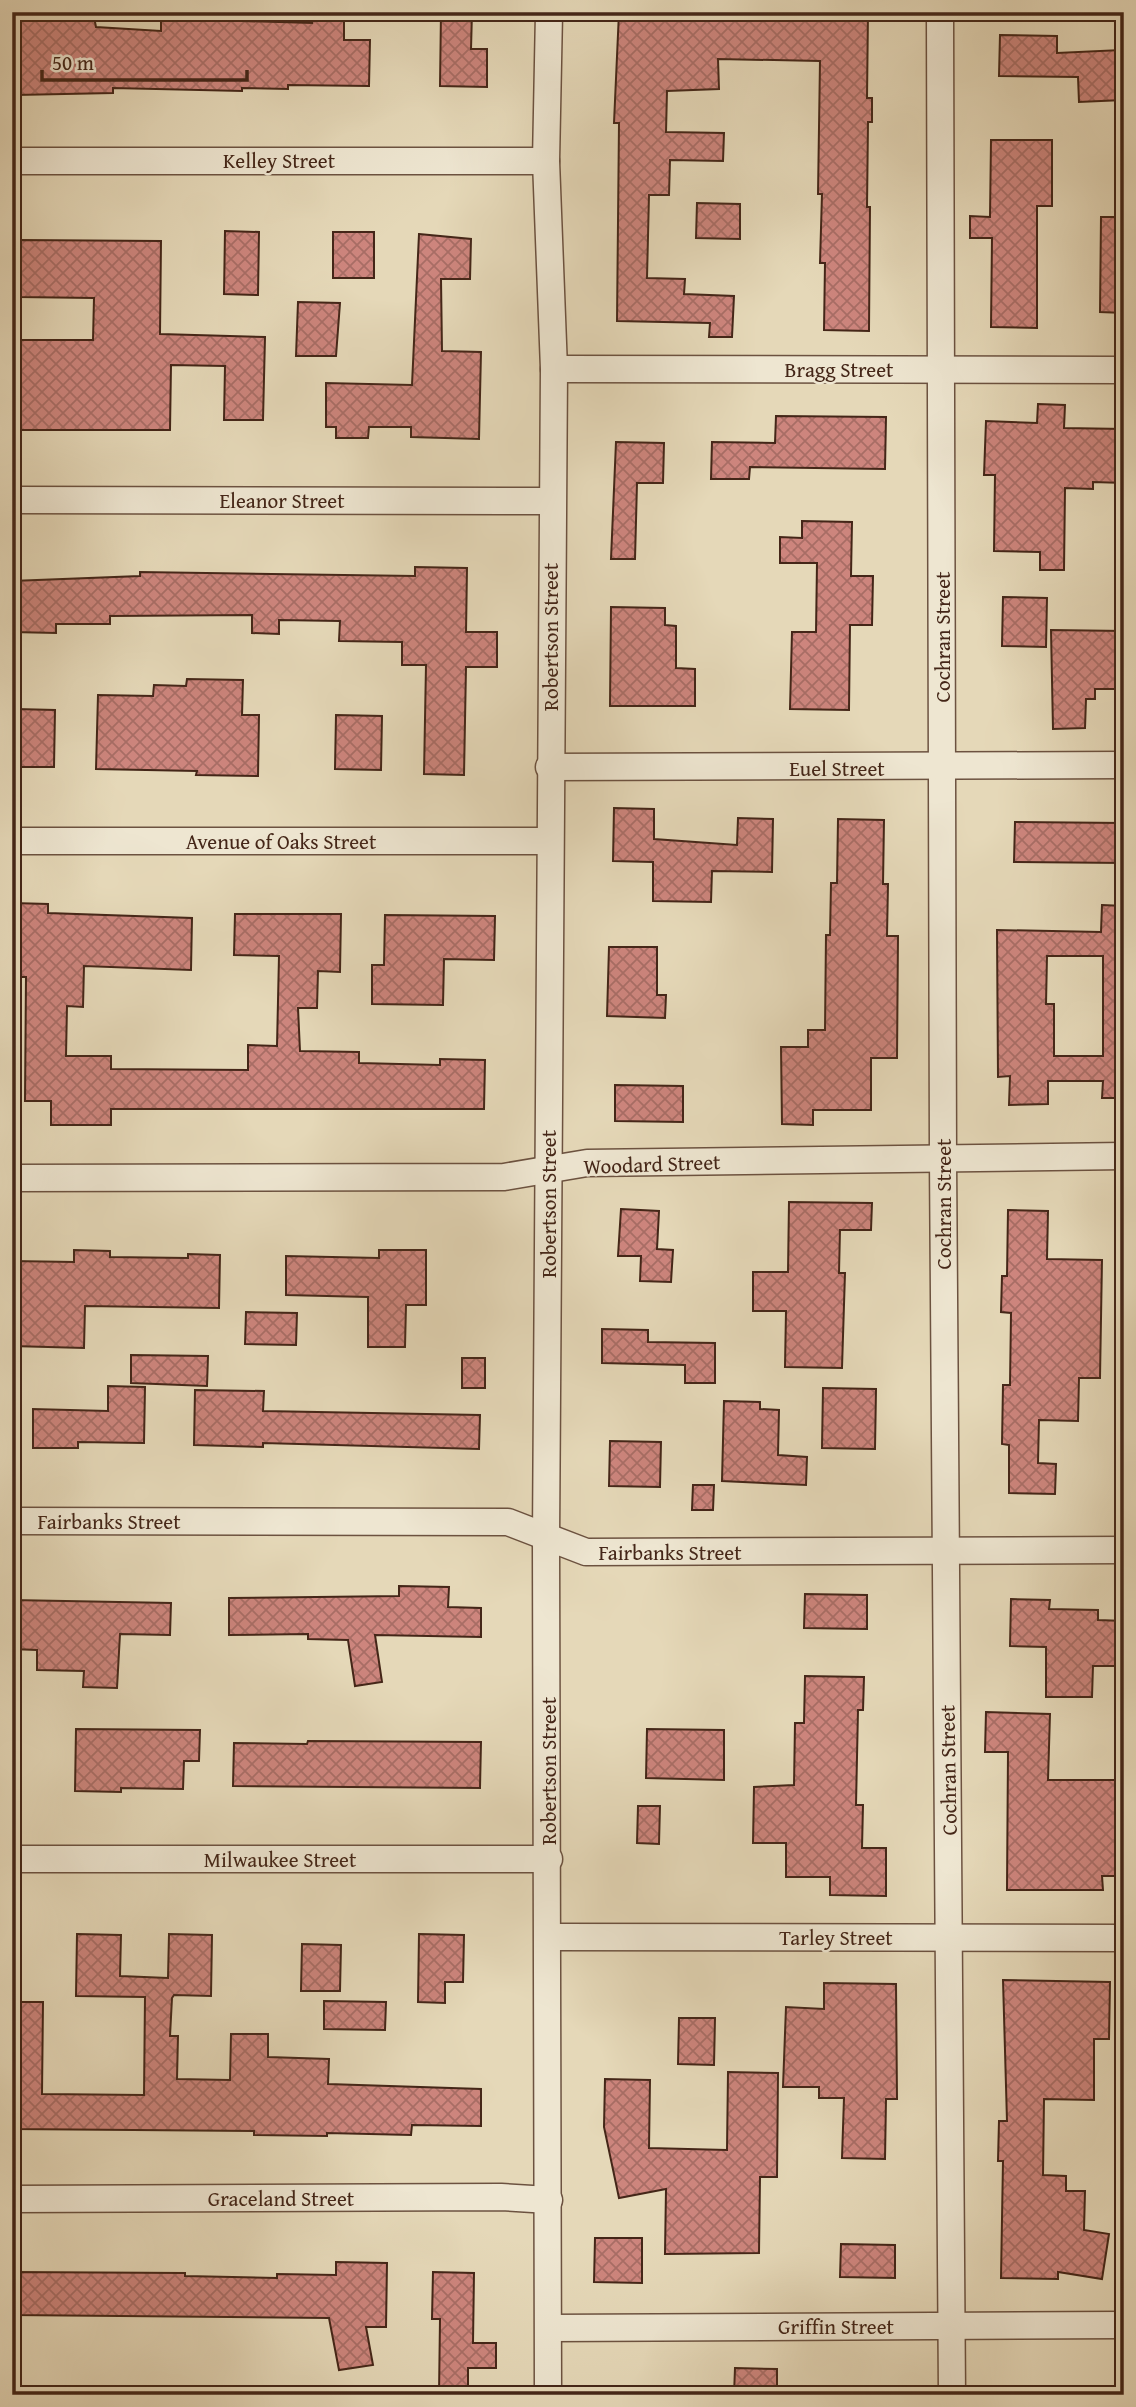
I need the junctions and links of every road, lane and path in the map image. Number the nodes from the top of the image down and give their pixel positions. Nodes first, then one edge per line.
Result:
1 (940, 12) edge
2 (549, 13) edge
3 (12, 161) edge
4 (546, 162) junction
5 (554, 369) junction
6 (941, 369) junction
7 (1124, 370) edge
8 (12, 500) edge
9 (552, 501) junction
10 (1124, 765) edge
11 (549, 767) junction
12 (943, 768) junction
13 (12, 841) edge
14 (549, 841) junction
15 (1124, 1156) edge
16 (943, 1159) junction
17 (548, 1170) junction
18 (12, 1178) edge
19 (12, 1521) edge
20 (546, 1539) junction
21 (1124, 1550) edge
22 (945, 1551) junction
23 (12, 1859) edge
24 (549, 1859) junction
25 (950, 1936) junction
26 (549, 1937) junction
27 (1124, 1938) edge
28 (12, 2199) edge
29 (549, 2200) junction
30 (952, 2325) junction
31 (1124, 2325) edge
32 (549, 2328) junction
33 (548, 2395) edge
34 (952, 2395) edge

1 - 6 street, Cochran Street
2 - 4 street, Robertson Street
3 - 4 street, Kelley Street
4 - 5 street, Robertson Street
5 - 6 street, Bragg Street
5 - 9 street, Robertson Street
6 - 7 street, Bragg Street
6 - 12 street, Cochran Street
8 - 9 street, Eleanor Street
9 - 11 street, Robertson Street
10 - 12 street, Euel Street
11 - 12 street, Euel Street
11 - 14 street, Robertson Street
12 - 16 street, Cochran Street
13 - 14 street, Avenue of Oaks Street
14 - 17 street, Robertson Street
15 - 16 street, Woodard Street
16 - 17 street, Woodard Street
16 - 22 street, Cochran Street
17 - 18 street, Woodard Street
17 - 20 street, Robertson Street
19 - 20 street, Fairbanks Street
20 - 22 street, Fairbanks Street
20 - 24 street, Robertson Street
21 - 22 street, Fairbanks Street
22 - 25 street, Cochran Street
23 - 24 street, Milwaukee Street
24 - 26 street, Robertson Street
25 - 26 street, Tarley Street
25 - 27 street, Tarley Street
25 - 30 street, Cochran Street
26 - 29 street, Robertson Street
28 - 29 street, Graceland Street
29 - 32 street, Robertson Street
30 - 31 street, Griffin Street
30 - 32 street, Griffin Street
30 - 34 street, Cochran Street
32 - 33 street, Robertson Street

